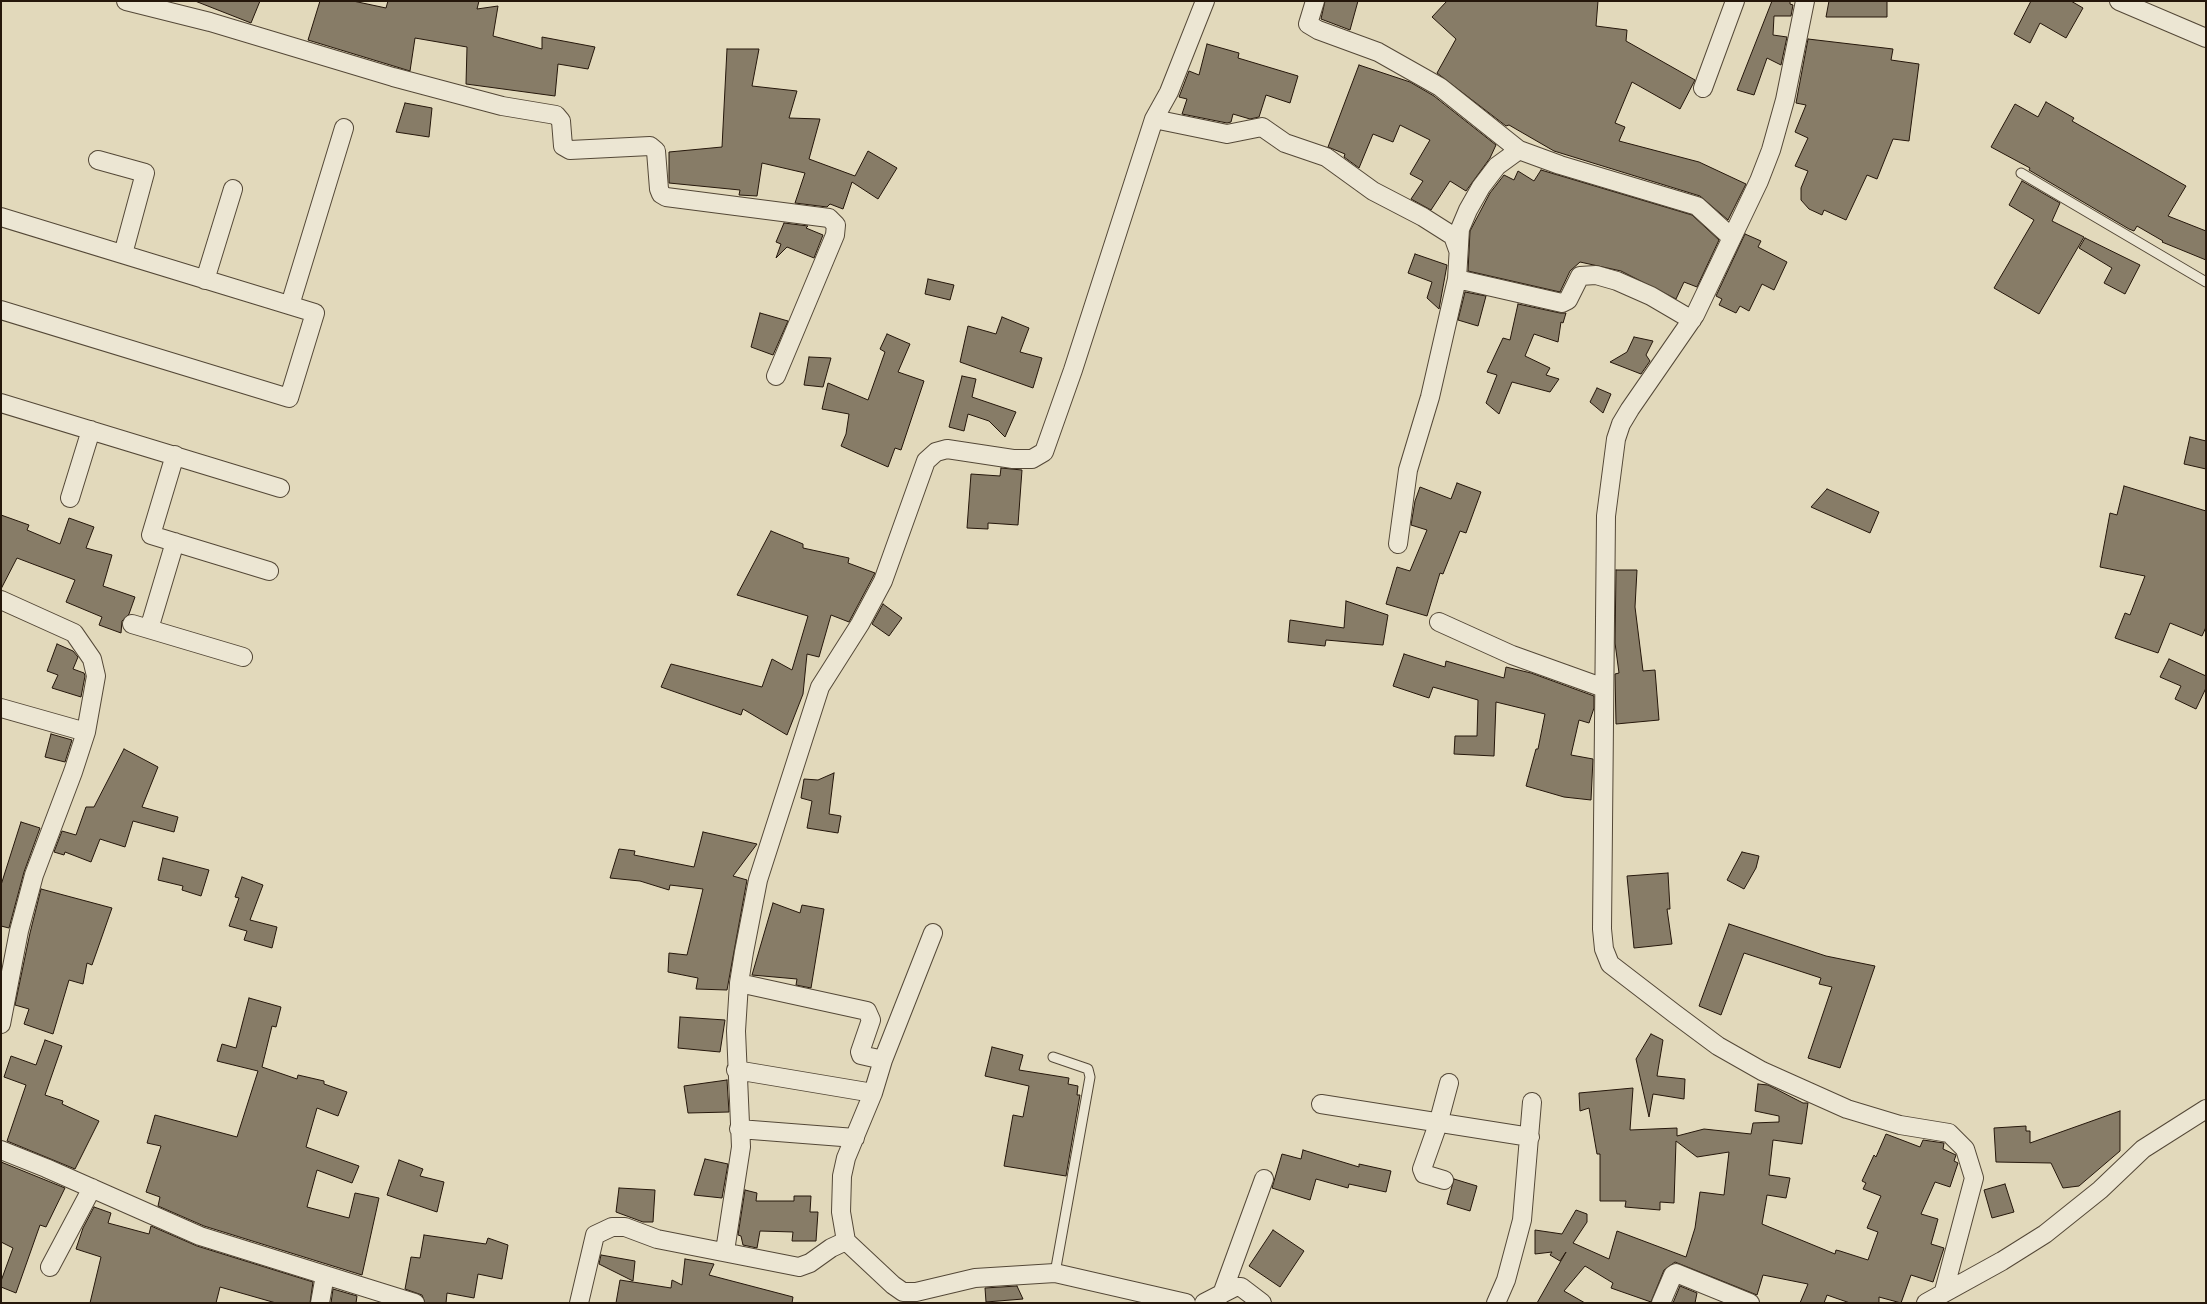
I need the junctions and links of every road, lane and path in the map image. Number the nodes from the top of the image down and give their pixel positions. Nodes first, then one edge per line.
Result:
1 (126, 1) edge
2 (1205, 1) edge
3 (1315, 1) edge
4 (1735, 1) edge
5 (1805, 1) edge
6 (2119, 1) edge
7 (2206, 38) edge
8 (1703, 88) dead end
9 (1154, 119) junction
10 (344, 128) dead end
11 (1520, 150) junction
12 (98, 160) dead end
13 (2021, 173) dead end
14 (233, 189) dead end
15 (1, 217) edge
16 (1732, 237) junction
17 (1458, 250) junction
18 (123, 254) junction
19 (205, 280) junction
20 (1456, 280) junction
21 (2206, 282) edge
22 (290, 305) junction
23 (1, 310) edge
24 (1692, 320) junction
25 (776, 376) dead end
26 (1, 403) edge
27 (91, 430) junction
28 (175, 456) junction
29 (280, 488) dead end
30 (70, 498) dead end
31 (175, 542) junction
32 (1398, 544) dead end
33 (269, 571) dead end
34 (1, 600) edge
35 (1439, 622) dead end
36 (243, 658) dead end
37 (1604, 688) junction
38 (1, 708) edge
39 (86, 732) junction
40 (933, 933) dead end
41 (739, 983) junction
42 (1, 1024) edge
43 (1053, 1057) dead end
44 (883, 1060) junction
45 (736, 1070) junction
46 (1449, 1083) dead end
47 (873, 1093) junction
48 (1532, 1102) dead end
49 (1321, 1104) dead end
50 (2206, 1109) edge
51 (1438, 1124) junction
52 (739, 1129) junction
53 (1530, 1137) junction
54 (855, 1138) junction
55 (1, 1150) edge
56 (1264, 1179) dead end
57 (1444, 1180) dead end
58 (92, 1188) junction
59 (846, 1241) junction
60 (725, 1251) junction
61 (50, 1268) dead end
62 (1055, 1273) junction
63 (325, 1275) junction
64 (1944, 1291) junction
65 (1222, 1294) junction
66 (320, 1303) edge
67 (415, 1303) edge
68 (578, 1303) edge
69 (1186, 1303) edge
70 (1204, 1303) edge
71 (1262, 1303) edge
72 (1496, 1303) edge
73 (1660, 1303) edge
74 (1750, 1303) edge
75 (1926, 1303) edge

1 - 25 street
2 - 9 street
3 - 11 street
4 - 8 street
5 - 16 street
6 - 7 street
9 - 17 street
9 - 41 street
10 - 22 street
11 - 16 street
11 - 17 street
12 - 18 street
13 - 21 lane
14 - 19 street
15 - 18 street
16 - 24 street
17 - 20 street
18 - 19 street
19 - 22 street
20 - 24 street
20 - 32 street
22 - 23 street
24 - 37 street
26 - 27 street
27 - 28 street
27 - 30 street
28 - 29 street
28 - 31 street
31 - 33 street
31 - 36 street
34 - 39 street
35 - 37 street
37 - 64 street
38 - 39 street
39 - 42 street
40 - 44 street
41 - 44 street
41 - 45 street
43 - 62 lane
44 - 47 street
45 - 47 street
45 - 52 street
46 - 51 street
47 - 54 street
48 - 53 street
49 - 51 street
50 - 64 street
51 - 53 street
51 - 57 street
52 - 54 street
52 - 60 street
53 - 72 street
54 - 59 street
55 - 58 street
56 - 65 street
58 - 61 street
58 - 63 street
59 - 60 street
59 - 62 street
60 - 68 street
62 - 69 street
63 - 66 street
63 - 67 street
64 - 75 street
65 - 70 street
65 - 71 street
73 - 74 street

